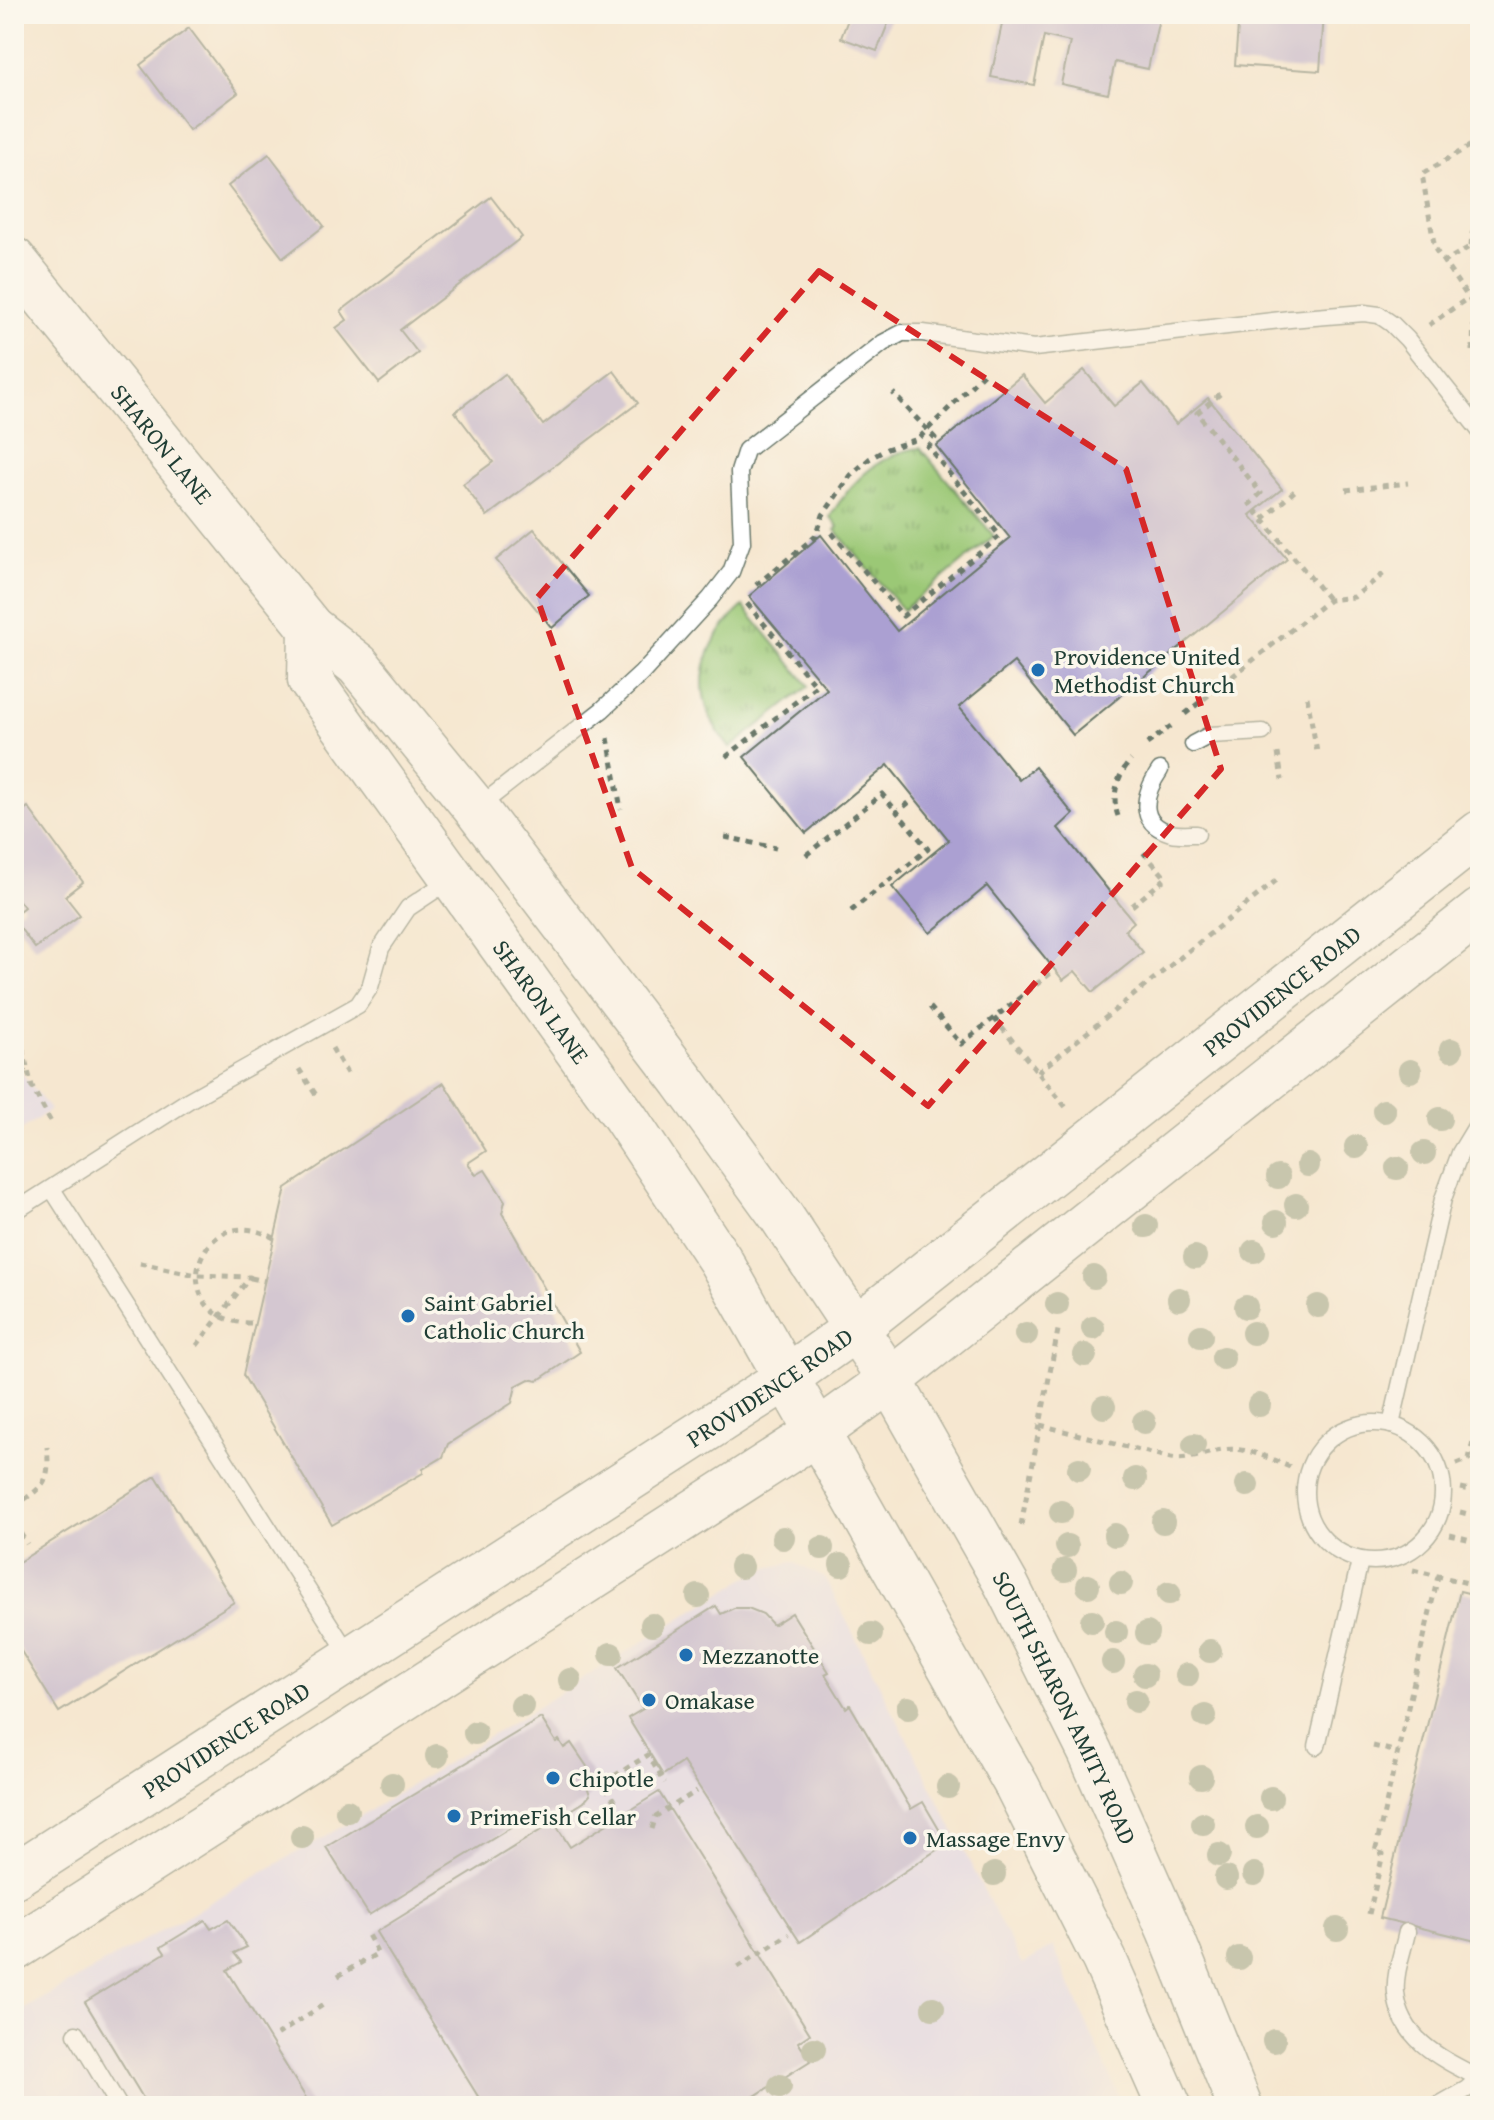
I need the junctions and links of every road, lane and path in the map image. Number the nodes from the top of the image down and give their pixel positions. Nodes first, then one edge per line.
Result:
1 (1480, 140) edge
2 (1480, 219) edge
3 (1471, 246) junction
4 (1480, 251) edge
5 (14, 260) edge
6 (1442, 263) junction
7 (1468, 298) junction
8 (1422, 329) dead end
9 (1473, 351) dead end
10 (986, 371) dead end
11 (893, 393) dead end
12 (1220, 394) dead end
13 (927, 430) junction
14 (1480, 431) edge
15 (1408, 483) dead end
16 (1298, 488) dead end
17 (1346, 490) dead end
18 (1262, 519) junction
19 (832, 533) dead end
20 (1387, 571) dead end
21 (754, 587) dead end
22 (742, 597) dead end
23 (1354, 597) dead end
24 (1329, 600) dead end
25 (311, 628) junction
26 (1307, 697) dead end
27 (602, 710) junction
28 (1263, 732) dead end
29 (1193, 744) dead end
30 (1317, 752) dead end
31 (726, 757) dead end
32 (1160, 770) dead end
33 (915, 798) dead end
34 (476, 809) junction
35 (621, 809) dead end
36 (897, 812) junction
37 (1480, 833) edge
38 (1197, 834) dead end
39 (725, 837) dead end
40 (776, 848) dead end
41 (806, 855) dead end
42 (453, 878) junction
43 (1278, 879) dead end
44 (851, 911) dead end
45 (1480, 911) edge
46 (1055, 970) dead end
47 (930, 1007) dead end
48 (14, 1014) edge
49 (994, 1018) junction
50 (26, 1069) junction
51 (1038, 1072) junction
52 (14, 1077) edge
53 (1076, 1119) dead end
54 (1480, 1120) edge
55 (53, 1126) dead end
56 (52, 1189) junction
57 (14, 1212) edge
58 (274, 1238) dead end
59 (140, 1263) dead end
60 (196, 1275) junction
61 (250, 1278) junction
62 (265, 1281) dead end
63 (219, 1317) junction
64 (251, 1323) dead end
65 (1059, 1325) dead end
66 (855, 1329) junction
67 (194, 1349) dead end
68 (786, 1378) junction
69 (890, 1380) junction
70 (1480, 1409) edge
71 (1040, 1425) junction
72 (1391, 1425) junction
73 (818, 1432) junction
74 (47, 1447) dead end
75 (1471, 1449) junction
76 (1480, 1451) edge
77 (1457, 1464) dead end
78 (1290, 1467) dead end
79 (1461, 1488) dead end
80 (1480, 1492) edge
81 (14, 1506) edge
82 (1460, 1512) dead end
83 (1480, 1517) edge
84 (14, 1523) edge
85 (1021, 1528) dead end
86 (1450, 1535) dead end
87 (1480, 1542) edge
88 (27, 1544) dead end
89 (1360, 1561) junction
90 (1413, 1570) dead end
91 (1438, 1576) junction
92 (1480, 1586) edge
93 (352, 1659) junction
94 (1317, 1746) dead end
95 (1373, 1746) dead end
96 (1398, 1752) junction
97 (665, 1783) dead end
98 (697, 1791) dead end
99 (615, 1802) dead end
100 (652, 1829) dead end
101 (14, 1876) edge
102 (1369, 1914) dead end
103 (1407, 1932) dead end
104 (789, 1934) dead end
105 (368, 1935) dead end
106 (14, 1949) edge
107 (738, 1967) dead end
108 (338, 1976) dead end
109 (323, 2005) dead end
110 (76, 2034) dead end
111 (277, 2035) dead end
112 (1480, 2077) edge
113 (119, 2106) edge
114 (1169, 2106) edge
115 (1240, 2106) edge
116 (1437, 2106) edge

1 - 6 path
2 - 3 path
3 - 4 path
3 - 6 path
5 - 25 main road, SHARON LANE
6 - 7 path
7 - 8 path
7 - 9 path
10 - 13 path
11 - 13 path
12 - 18 path
13 - 19 path
13 - 21 path
14 - 27 lane
15 - 17 path
16 - 18 path
18 - 24 path
20 - 23 path
22 - 31 path
25 - 34 main road, SHARON LANE
25 - 42 main road, SHARON LANE
26 - 30 path
27 - 34 lane
27 - 35 path
28 - 29 lane
32 - 38 lane
33 - 36 path
34 - 66 main road, SHARON LANE
36 - 41 path
36 - 44 path
37 - 66 main road, PROVIDENCE ROAD
39 - 40 path
42 - 56 lane
42 - 68 main road, SHARON LANE
43 - 51 path
45 - 69 main road
46 - 49 path
47 - 49 path
48 - 50 path
49 - 51 path
50 - 52 path
50 - 55 path
51 - 53 path
54 - 72 lane
56 - 57 lane
56 - 93 lane
58 - 60 path
59 - 60 path
60 - 61 path
60 - 63 path
61 - 62 path
61 - 63 path
63 - 64 path
63 - 67 path
65 - 71 path
66 - 68 main road, PROVIDENCE ROAD
66 - 69 main road, SOUTH SHARON AMITY ROAD
68 - 73 main road
68 - 93 main road, PROVIDENCE ROAD
69 - 73 main road
69 - 115 main road, SOUTH SHARON AMITY ROAD
70 - 75 path
71 - 78 path
71 - 85 path
72 - 89 lane
72 - 89 lane
73 - 106 main road
73 - 114 main road
74 - 81 path
75 - 76 path
75 - 77 path
79 - 80 path
82 - 83 path
84 - 88 path
86 - 87 path
89 - 94 lane
90 - 91 path
91 - 92 path
91 - 96 path
93 - 101 main road, PROVIDENCE ROAD
95 - 96 path
96 - 102 path
97 - 99 path
98 - 100 path
103 - 112 lane
104 - 107 path
105 - 108 path
109 - 111 path
110 - 113 lane
112 - 116 lane

